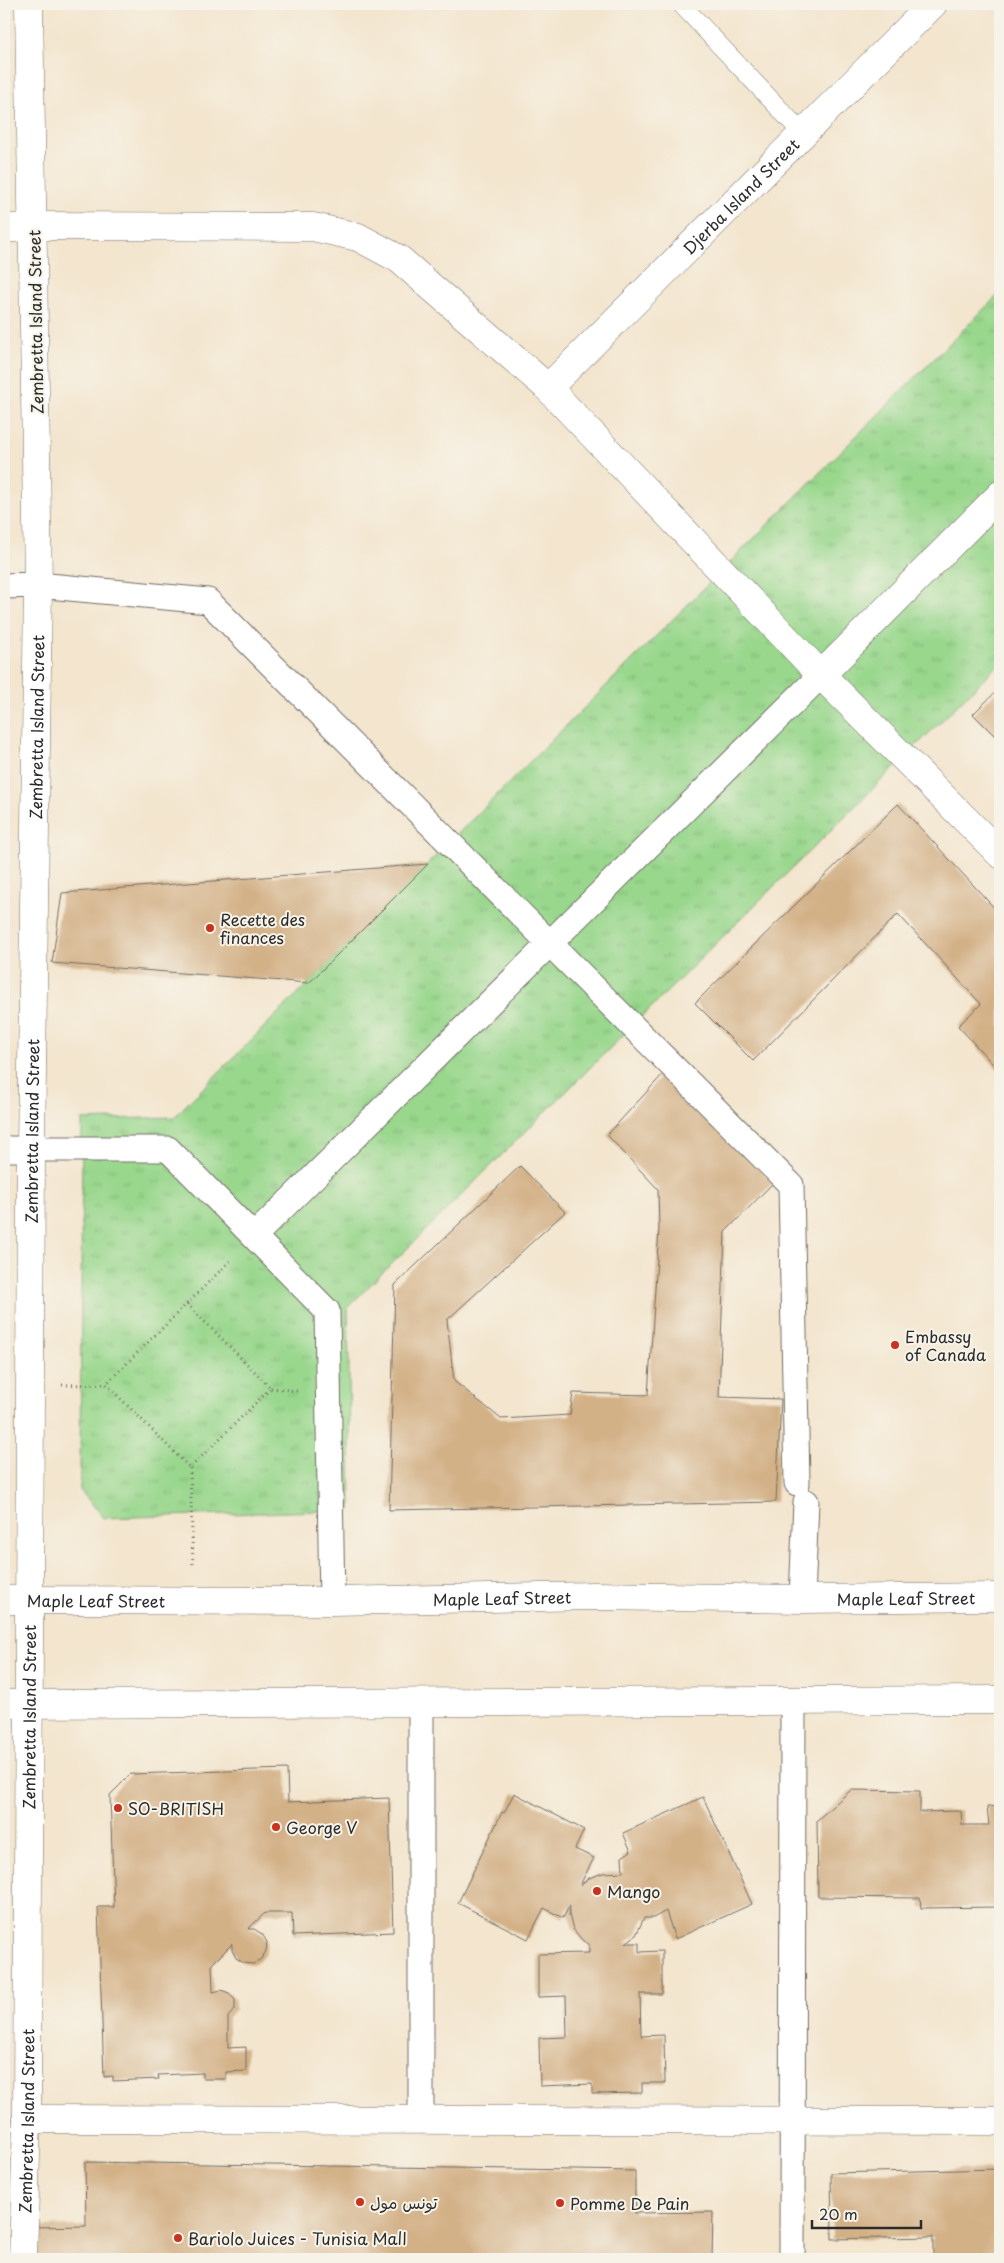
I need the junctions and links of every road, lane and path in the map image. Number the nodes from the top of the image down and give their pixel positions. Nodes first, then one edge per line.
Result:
1 (29, 4) edge
2 (681, 4) edge
3 (933, 4) edge
4 (803, 134) junction
5 (34, 226) junction
6 (4, 229) edge
7 (548, 388) junction
8 (1000, 494) edge
9 (38, 585) junction
10 (4, 586) edge
11 (821, 676) junction
12 (1000, 854) edge
13 (550, 943) junction
14 (4, 1149) edge
15 (31, 1150) junction
16 (256, 1235) junction
17 (187, 1304) junction
18 (106, 1384) junction
19 (30, 1386) junction
20 (190, 1468) junction
21 (1000, 1597) edge
22 (802, 1599) junction
23 (16, 1600) edge
24 (194, 1600) junction
25 (332, 1601) junction
26 (1000, 1700) edge
27 (421, 1702) junction
28 (794, 1702) junction
29 (16, 1704) edge
30 (27, 2119) junction
31 (421, 2119) junction
32 (793, 2121) junction
33 (1000, 2121) edge
34 (23, 2259) edge
35 (792, 2259) edge

1 - 5 street, Zembretta Island Street
2 - 4 lane
3 - 4 street, Djerba Island Street
4 - 7 street, Djerba Island Street
5 - 6 street
5 - 7 street
5 - 9 street, Zembretta Island Street
7 - 11 street
8 - 11 street
9 - 10 street
9 - 13 street
9 - 15 street, Zembretta Island Street
11 - 12 street
11 - 13 street
13 - 16 street
13 - 22 street
14 - 15 street
15 - 16 street
15 - 19 street, Zembretta Island Street
16 - 17 path
16 - 25 street
17 - 18 path
17 - 20 path
18 - 19 path
18 - 20 path
19 - 23 street, Zembretta Island Street
20 - 24 path
21 - 22 street, Maple Leaf Street
22 - 25 street, Maple Leaf Street
23 - 24 street, Maple Leaf Street
23 - 29 street, Zembretta Island Street
24 - 25 street, Maple Leaf Street
26 - 28 street
27 - 28 street
27 - 29 street
27 - 31 street
28 - 32 street
29 - 30 street, Zembretta Island Street
30 - 31 street
30 - 34 street, Zembretta Island Street
31 - 32 street
32 - 33 street
32 - 35 street

